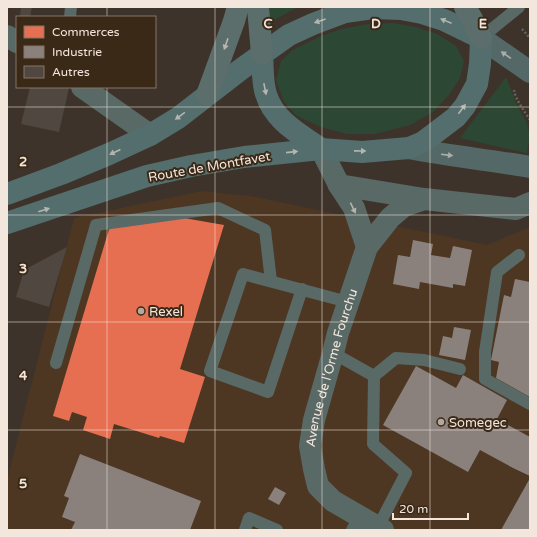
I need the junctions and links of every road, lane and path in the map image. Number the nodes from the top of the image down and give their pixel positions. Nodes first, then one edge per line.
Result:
1 (238, 7) edge
2 (258, 7) edge
3 (465, 7) edge
4 (474, 7) edge
5 (519, 7) edge
6 (402, 8) edge
7 (7, 36) edge
8 (481, 38) junction
9 (16, 41) edge
10 (262, 54) junction
11 (530, 72) edge
12 (83, 88) edge
13 (207, 95) junction
14 (150, 135) junction
15 (409, 148) junction
16 (321, 149) junction
17 (530, 167) edge
18 (339, 185) junction
19 (7, 194) edge
20 (424, 199) junction
21 (530, 203) edge
22 (7, 223) edge
23 (367, 247) junction
24 (519, 255) dead end
25 (271, 281) junction
26 (302, 289) junction
27 (348, 302) junction
28 (333, 353) junction
29 (56, 363) dead end
30 (460, 369) dead end
31 (374, 376) junction
32 (530, 404) edge
33 (355, 523) edge
34 (381, 529) edge
35 (245, 530) edge
36 (277, 530) edge

1 -> 13 highway
2 - 10 highway
3 - 8 highway
4 - 8 lane
5 - 8 lane
8 -> 6 main road
6 -> 10 main road
7 - 9 street
11 -> 8 main road
15 -> 8 main road
10 - 13 main road
10 -> 16 main road
12 - 14 street
13 -> 14 main road
14 -> 19 main road
16 -> 15 main road, Route de Montfavet
15 -> 17 main road
16 - 18 street
22 -> 16 main road, Route de Montfavet
18 - 20 street
18 -> 23 street
20 - 21 street
20 - 23 street, Avenue de l'Orme Fourchu
23 - 27 street, Avenue de l'Orme Fourchu
24 - 32 lane
25 - 26 lane
25 - 26 lane
25 - 29 lane
26 - 27 lane
27 - 28 street, Avenue de l'Orme Fourchu
28 - 31 lane
28 - 33 street, Avenue de l'Orme Fourchu
30 - 31 lane
31 - 34 lane
33 - 34 street, Avenue de l'Orme Fourchu
35 - 36 lane

